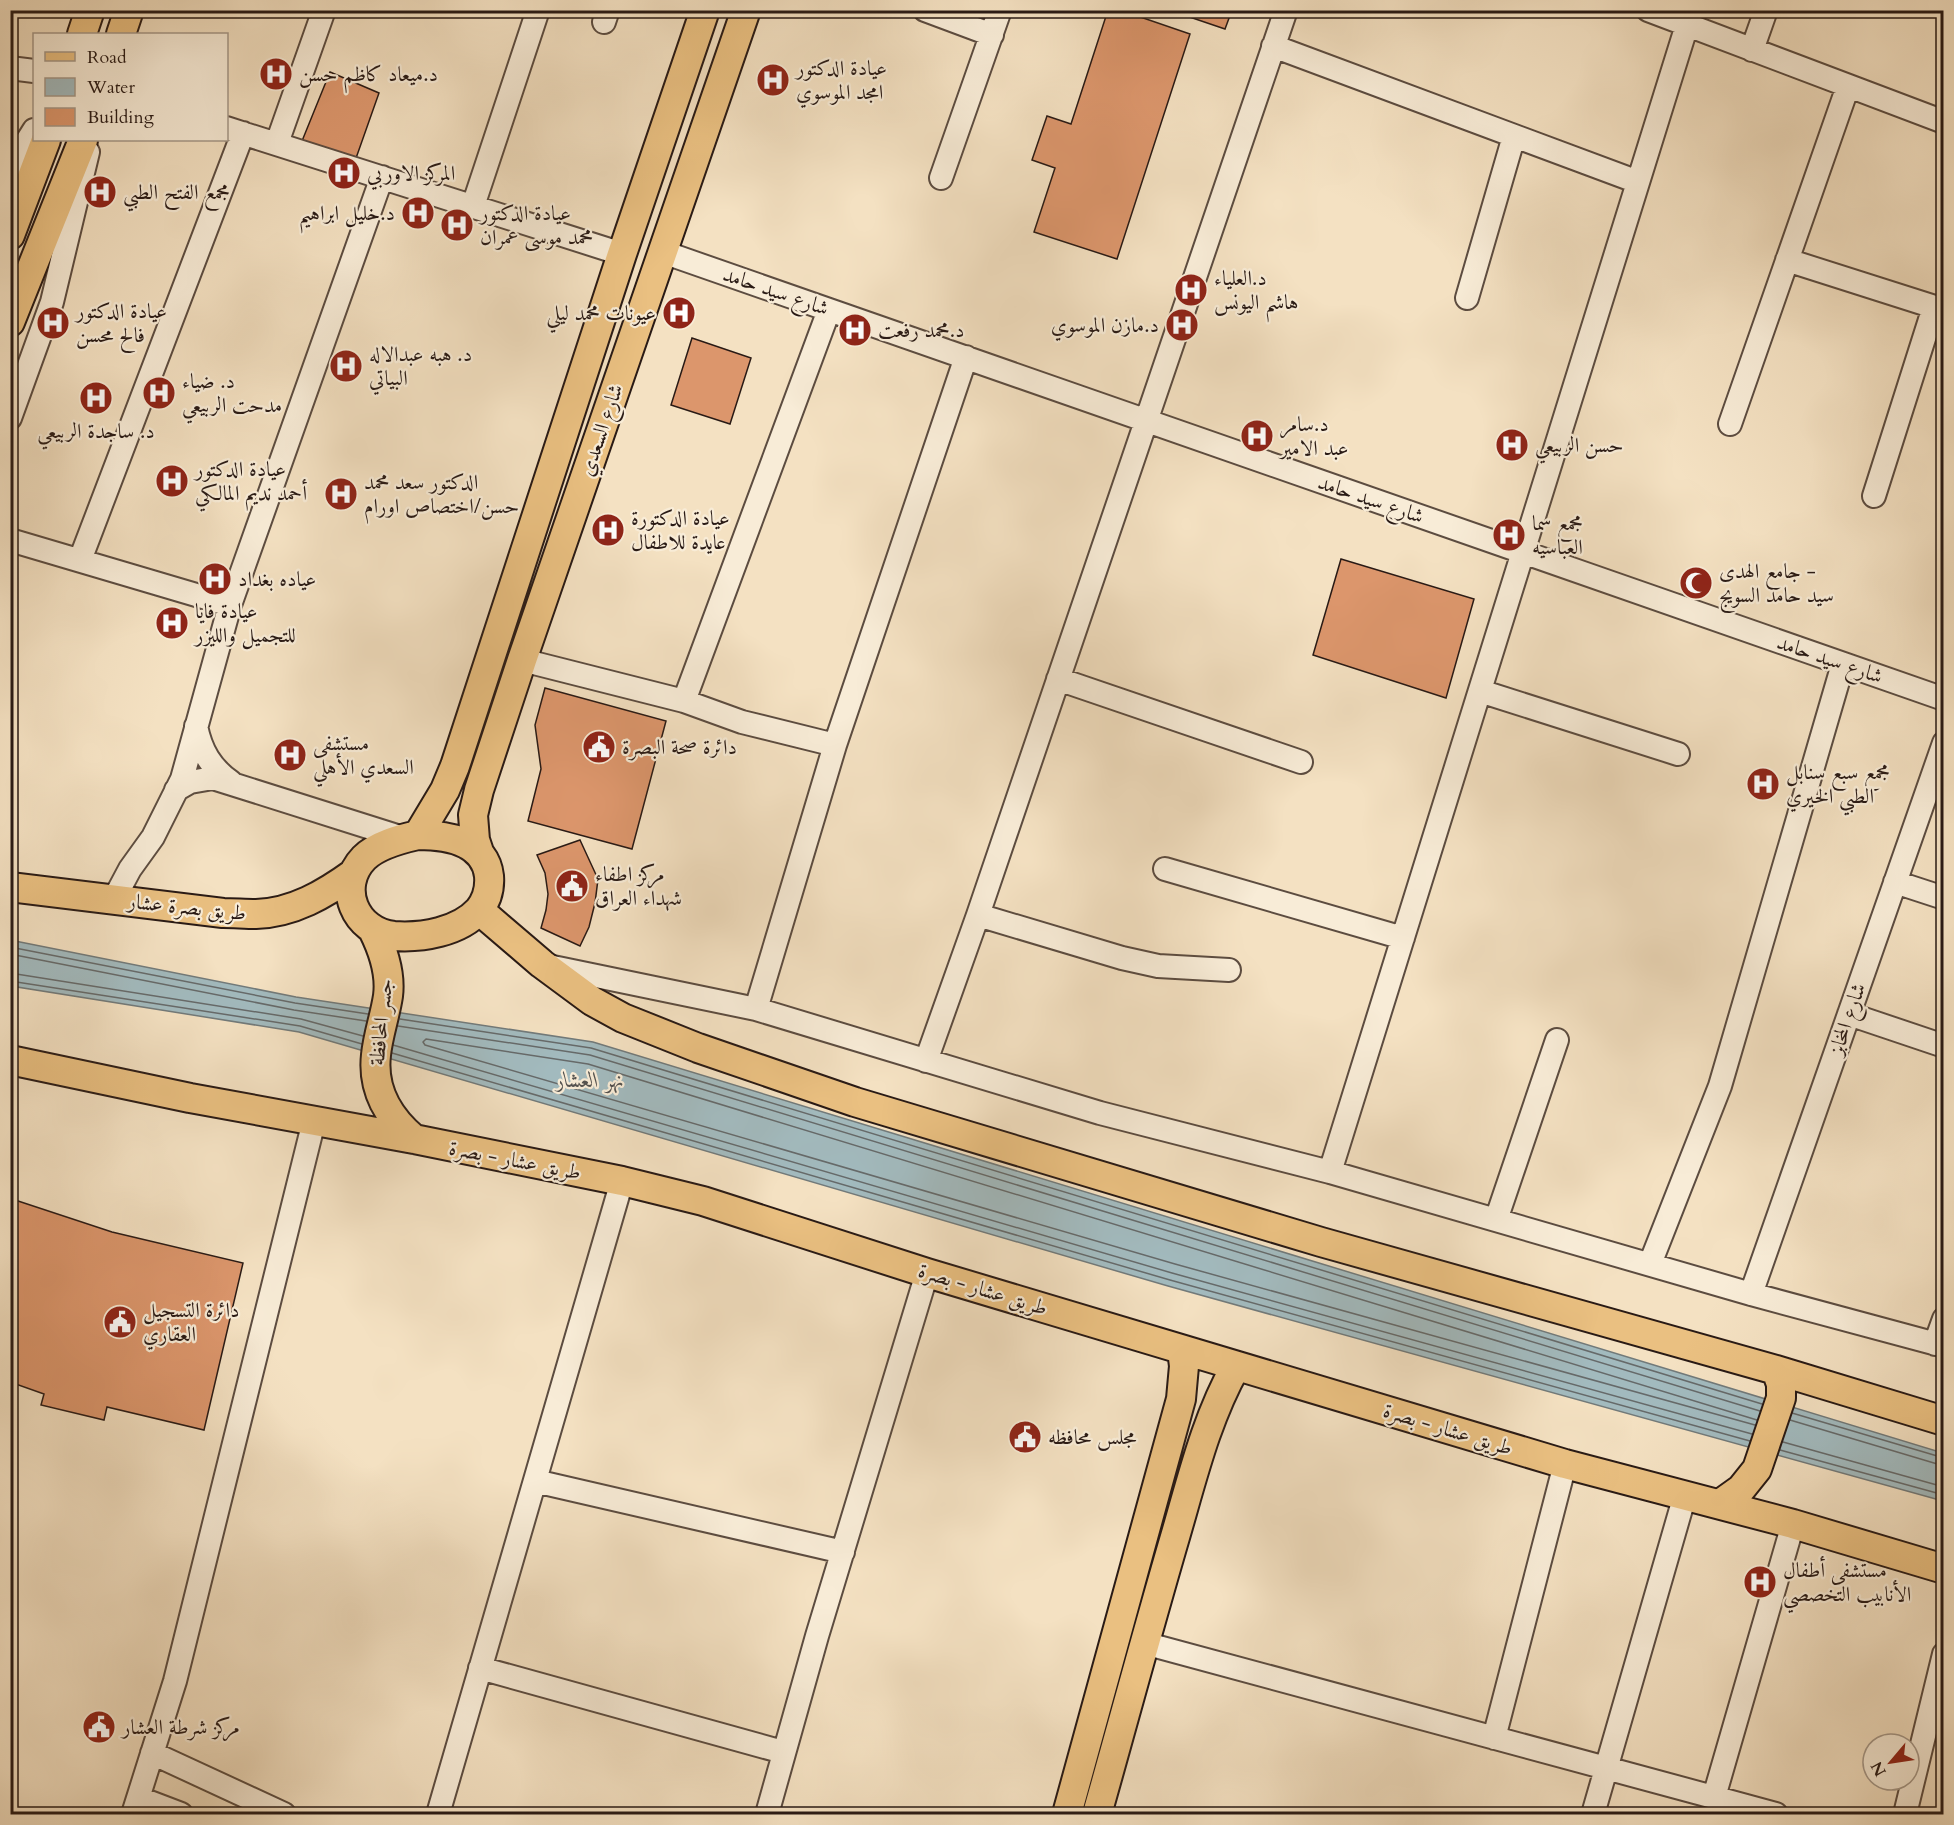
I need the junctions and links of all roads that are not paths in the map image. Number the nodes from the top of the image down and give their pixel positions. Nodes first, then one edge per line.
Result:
1 (90, 10) edge
2 (129, 10) edge
3 (324, 10) edge
4 (538, 10) edge
5 (705, 10) edge
6 (746, 10) edge
7 (925, 10) edge
8 (1000, 10) edge
9 (1286, 10) edge
10 (1648, 10) edge
11 (1766, 10) edge
12 (1687, 25) junction
13 (82, 33) edge
14 (121, 33) edge
15 (992, 35) junction
16 (1274, 46) junction
17 (1752, 50) junction
18 (10, 68) edge
19 (33, 71) edge
20 (1848, 86) junction
21 (1944, 122) edge
22 (235, 130) edge
23 (33, 132) edge
24 (1514, 136) junction
25 (46, 141) edge
26 (82, 141) edge
27 (91, 141) edge
28 (277, 143) junction
29 (10, 168) edge
30 (382, 177) junction
31 (940, 178) dead end
32 (1638, 182) junction
33 (473, 206) junction
34 (10, 235) edge
35 (663, 252) junction
36 (622, 254) junction
37 (1787, 260) junction
38 (1467, 298) dead end
39 (1939, 309) edge
40 (829, 310) junction
41 (10, 322) edge
42 (966, 357) junction
43 (10, 418) edge
44 (1146, 420) junction
45 (1730, 424) dead end
46 (1874, 496) dead end
47 (10, 540) edge
48 (1523, 552) junction
49 (80, 560) junction
50 (230, 605) junction
51 (522, 660) junction
52 (1843, 664) junction
53 (1058, 679) junction
54 (1480, 691) junction
55 (1944, 699) edge
56 (684, 701) junction
57 (196, 726) junction
58 (1944, 743) edge
59 (835, 745) junction
60 (1678, 754) dead end
61 (1301, 762) dead end
62 (232, 783) junction
63 (176, 790) junction
64 (411, 837) junction
65 (478, 852) junction
66 (1165, 869) dead end
67 (354, 873) junction
68 (1895, 882) junction
69 (10, 887) edge
70 (1944, 898) edge
71 (114, 899) junction
72 (479, 910) junction
73 (978, 915) junction
74 (373, 930) junction
75 (1403, 938) junction
76 (542, 964) junction
77 (1229, 970) dead end
78 (756, 1009) junction
79 (1849, 1014) junction
80 (1557, 1040) dead end
81 (1944, 1046) edge
82 (10, 1060) edge
83 (926, 1061) junction
84 (314, 1121) junction
85 (414, 1139) junction
86 (1330, 1172) junction
87 (622, 1181) junction
88 (1496, 1220) junction
89 (1650, 1264) junction
90 (927, 1273) junction
91 (1751, 1294) junction
92 (1944, 1319) edge
93 (1939, 1345) edge
94 (1182, 1350) junction
95 (1236, 1366) junction
96 (1776, 1370) junction
97 (1944, 1421) edge
98 (1565, 1464) junction
99 (535, 1481) junction
100 (1685, 1495) junction
101 (1720, 1504) junction
102 (1793, 1524) junction
103 (843, 1552) junction
104 (1944, 1569) edge
105 (1144, 1643) junction
106 (1944, 1654) edge
107 (480, 1668) junction
108 (1494, 1738) junction
109 (783, 1752) junction
110 (152, 1753) junction
111 (1606, 1769) junction
112 (1714, 1797) junction
113 (136, 1806) edge
114 (181, 1815) edge
115 (284, 1815) edge
116 (438, 1815) edge
117 (767, 1815) edge
118 (1066, 1815) edge
119 (1097, 1815) edge
120 (1593, 1815) edge
121 (1776, 1815) edge
122 (1905, 1815) edge

1 - 13 main road
2 - 14 main road
3 - 28 street
4 - 33 street
5 - 36 main road, شارع السعدي
6 - 35 main road, شارع السعدي
7 - 15 street
8 - 15 street
9 - 16 street
10 - 12 street
11 - 17 street
12 - 17 street
12 - 32 street
15 - 31 street
16 - 24 street
16 - 44 street
17 - 20 street
18 - 19 street
20 - 21 street
20 - 37 street
22 - 28 street
22 - 49 street
23 - 29 street
24 - 32 street
24 - 38 street
25 - 34 main road
26 - 41 main road
27 - 43 street
28 - 30 street
30 - 33 street
30 - 50 street
32 - 48 street
33 - 36 street
35 - 40 street, شارع سيد حامد
35 - 51 main road, شارع السعدي
36 - 64 main road, شارع السعدي
37 - 39 street
37 - 45 street
39 - 46 street
40 - 42 street, شارع سيد حامد
40 - 56 street
42 - 44 street, شارع سيد حامد
42 - 59 street
44 - 48 street, شارع سيد حامد
44 - 53 street
47 - 49 street
48 - 52 street, شارع سيد حامد
48 - 54 street
49 - 50 street
50 - 57 street
51 - 56 street
51 - 65 main road, شارع السعدي
52 - 55 street, شارع سيد حامد
52 - 89 street
53 - 61 street
53 - 73 street
54 - 60 street
54 - 75 street
56 - 59 street
57 - 62 street
57 - 63 street
58 - 68 street, شارع المخابز
59 - 78 street
62 - 63 street
62 - 64 street
63 - 71 street
64 - 65 main road
64 - 67 main road
65 - 72 main road
66 - 75 street
67 - 71 main road, طريق بصرة عشار
67 - 74 main road
68 - 70 street
68 - 79 street, شارع المخابز
69 - 71 main road, طريق بصرة عشار
72 - 74 main road
72 - 76 main road
73 - 77 street
73 - 83 street
74 - 85 main road, جسر المحافظة
75 - 86 street
76 - 78 street
76 - 96 main road
78 - 83 street
79 - 81 street
79 - 91 street, شارع المخابز
80 - 88 street
82 - 84 main road, طريق عشار - بصرة
83 - 86 street
84 - 85 main road, طريق عشار - بصرة
84 - 110 street
85 - 87 main road, طريق عشار - بصرة
86 - 88 street
87 - 90 main road, طريق عشار - بصرة
87 - 99 street
88 - 89 street
89 - 91 street
90 - 94 main road, طريق عشار - بصرة
90 - 103 street
91 - 93 street
92 - 93 street
94 - 95 main road, طريق عشار - بصرة
94 - 118 main road
95 - 98 main road, طريق عشار - بصرة
95 - 105 main road
96 - 97 main road
96 - 101 main road
98 - 100 main road, طريق عشار - بصرة
98 - 108 street
99 - 103 street
99 - 107 street
100 - 101 main road, طريق عشار - بصرة
100 - 111 street
101 - 102 main road, طريق عشار - بصرة
102 - 104 main road, طريق عشار - بصرة
102 - 112 street
103 - 109 street
105 - 108 street
105 - 119 main road
106 - 122 street
107 - 109 street
107 - 116 street
108 - 111 street
109 - 117 street
110 - 113 street
110 - 115 street
111 - 112 street
111 - 120 street
112 - 121 street
113 - 114 street

